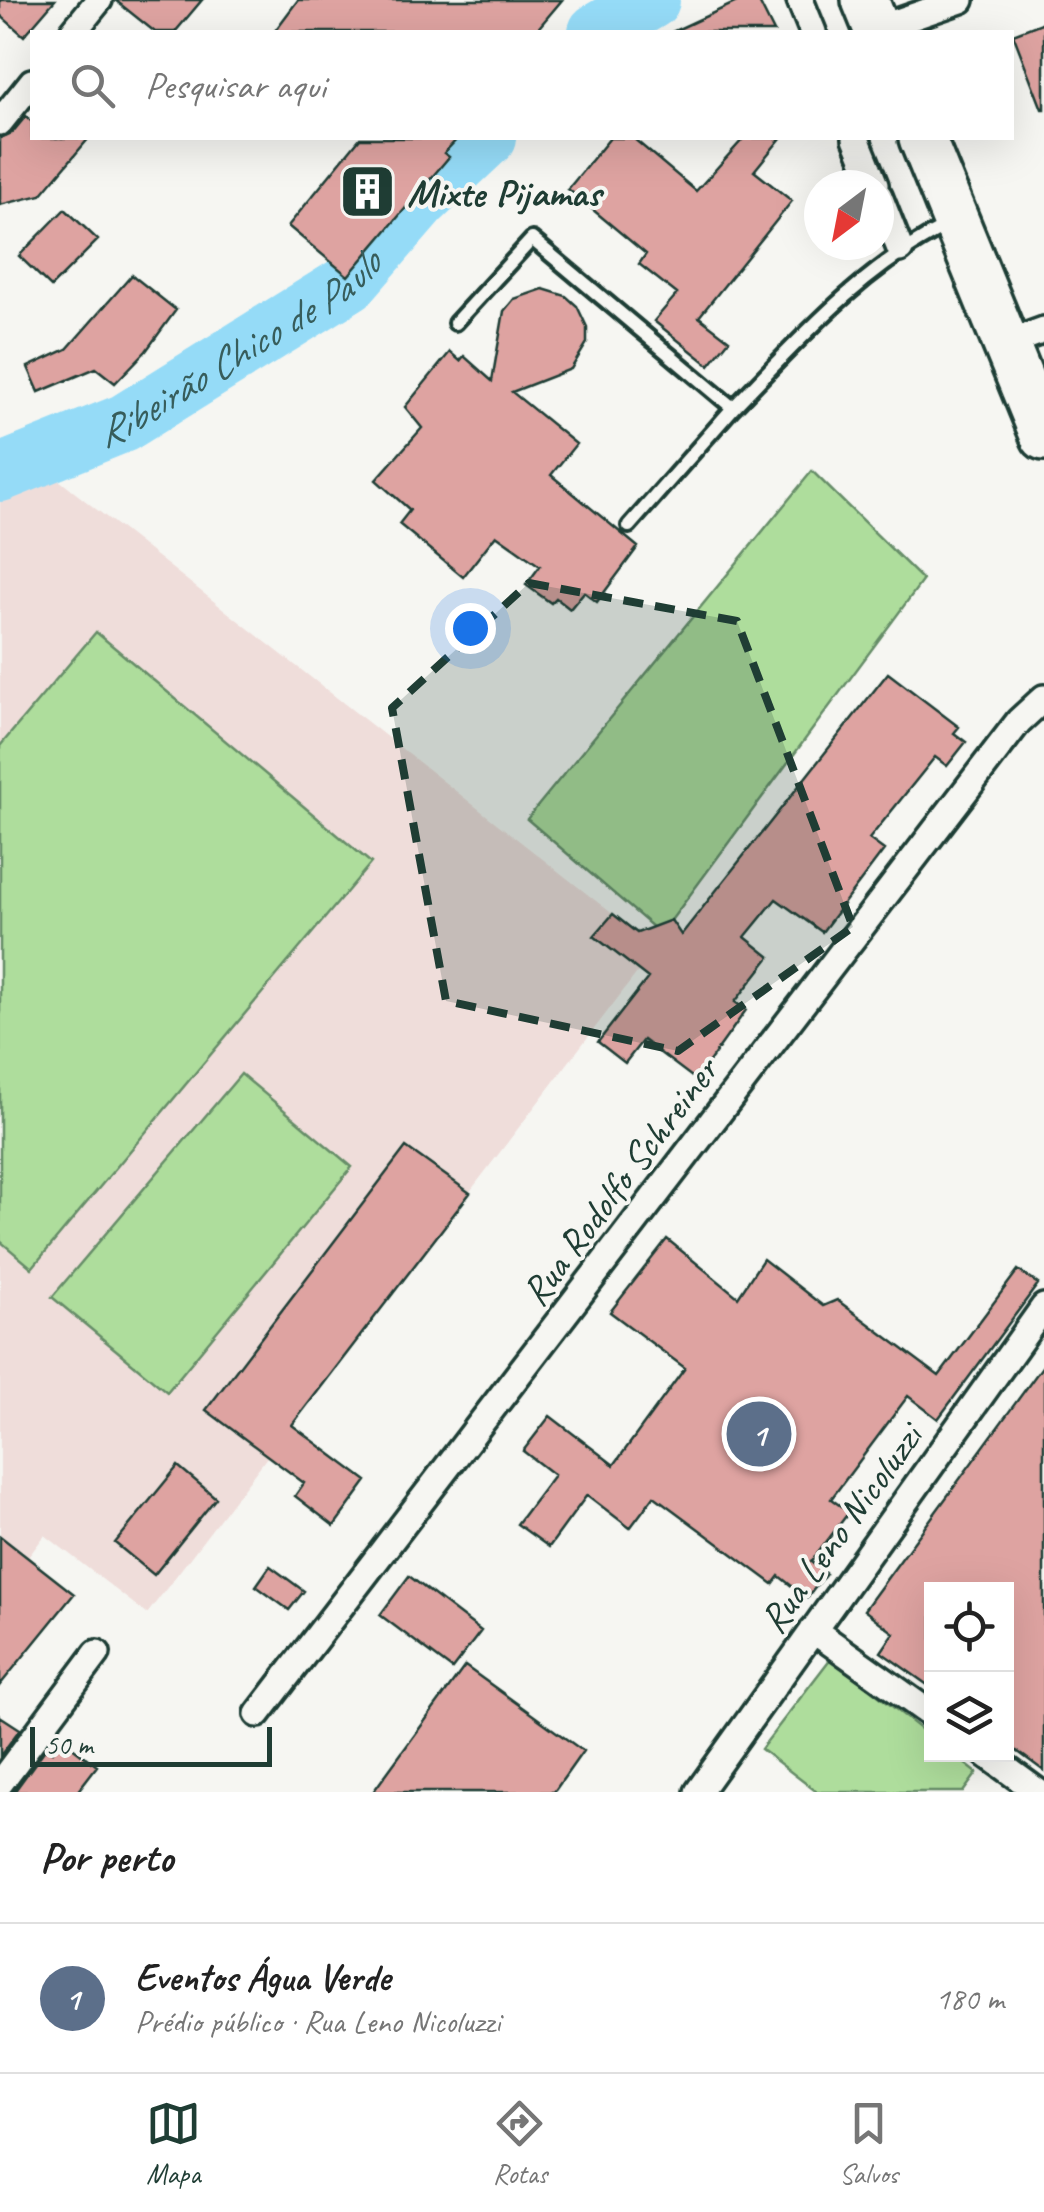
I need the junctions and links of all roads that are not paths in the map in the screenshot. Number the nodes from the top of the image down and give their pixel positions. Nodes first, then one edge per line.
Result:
1 (99, 0) edge
2 (800, 0) edge
3 (961, 0) edge
4 (874, 21) edge
5 (75, 30) edge
6 (812, 30) edge
7 (30, 84) edge
8 (0, 122) edge
9 (857, 140) edge
10 (923, 140) edge
11 (869, 170) edge
12 (956, 221) junction
13 (894, 234) edge
14 (900, 249) junction
15 (455, 323) dead end
16 (1025, 337) edge
17 (733, 408) junction
18 (1044, 438) edge
19 (630, 526) dead end
20 (1044, 698) edge
21 (1044, 1307) edge
22 (813, 1630) junction
23 (97, 1653) dead end
24 (924, 1709) edge
25 (258, 1714) dead end
26 (997, 1762) edge
27 (0, 1783) edge
28 (698, 1792) edge
29 (1038, 1792) edge

1 - 5 street
2 - 6 street
3 - 4 street
7 - 8 street
9 - 11 street
10 - 12 highway
12 - 14 lane
12 - 16 highway
13 - 14 street
14 - 17 lane
15 - 17 lane
16 - 18 highway
17 - 19 lane
20 - 25 street, Rua Rodolfo Schreiner
21 - 22 street, Rua Leno Nicoluzzi
22 - 24 street
22 - 28 street, Rua Leno Nicoluzzi
23 - 27 street
26 - 29 street

